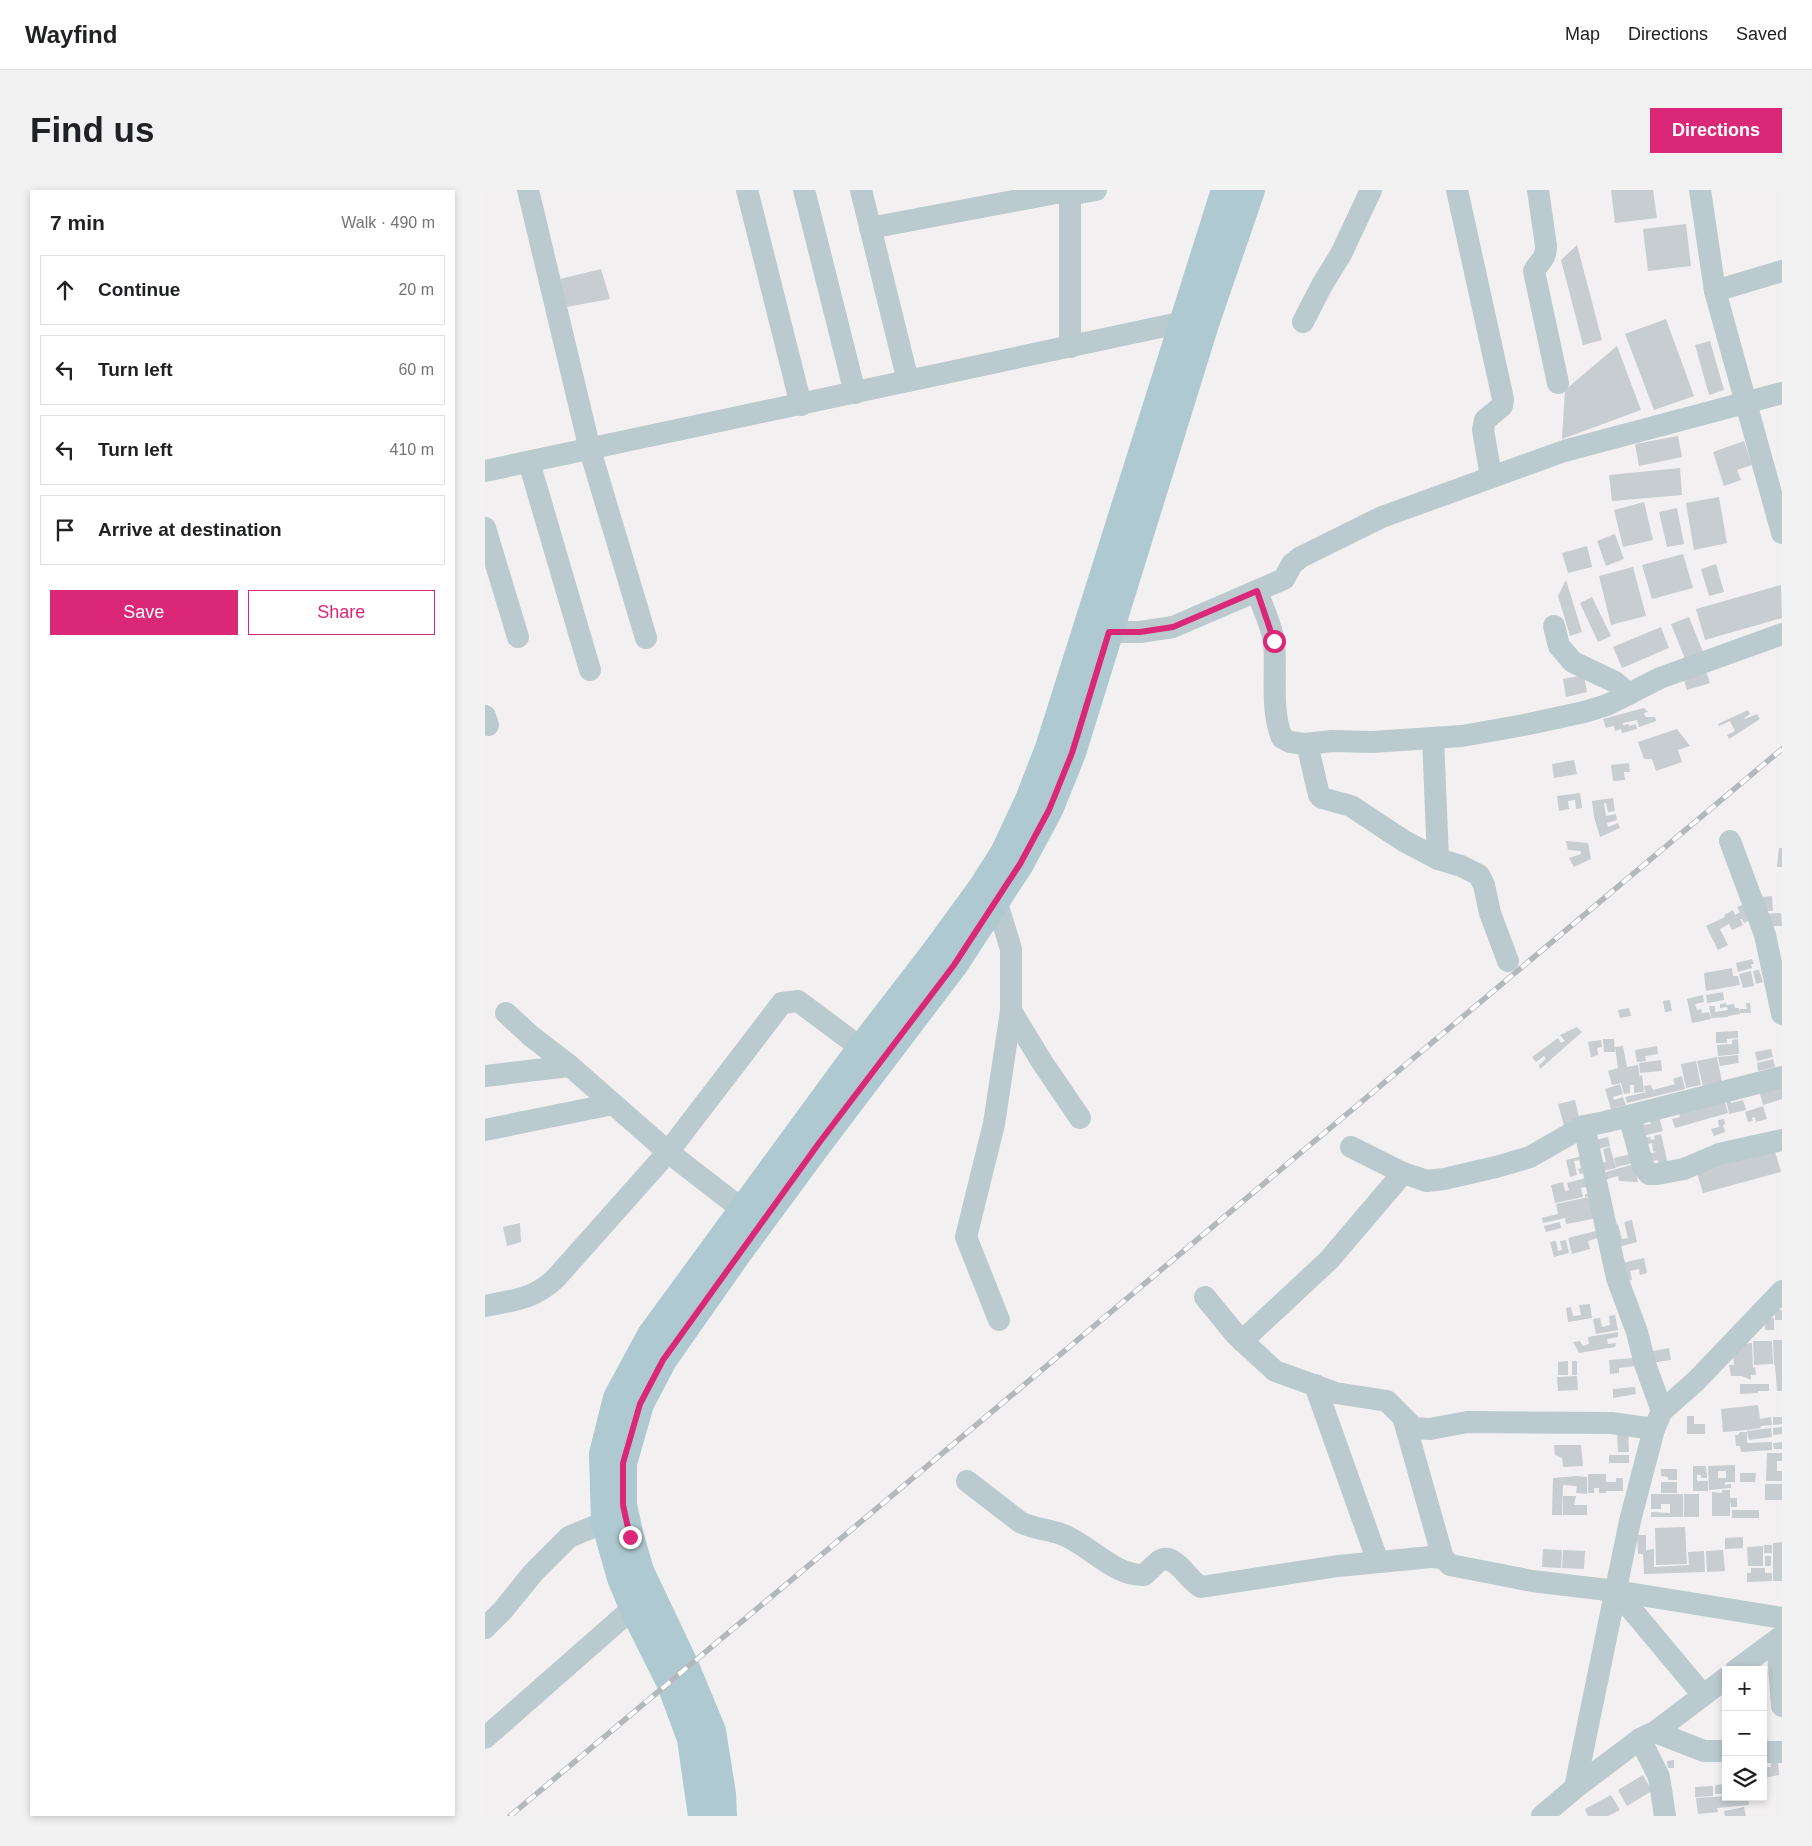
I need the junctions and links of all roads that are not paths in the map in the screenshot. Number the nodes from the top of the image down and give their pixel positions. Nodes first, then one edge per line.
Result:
1 (528, 190) edge
2 (747, 190) edge
3 (804, 190) edge
4 (861, 190) edge
5 (1096, 190) edge
6 (1225, 190) edge
7 (1251, 190) edge
8 (1371, 190) edge
9 (1457, 190) edge
10 (1538, 190) edge
11 (1700, 190) edge
12 (1058, 192) edge
13 (871, 228) junction
14 (1782, 271) edge
15 (1715, 291) junction
16 (1184, 322) junction
17 (1303, 322) dead end
18 (1070, 347) junction
19 (908, 381) junction
20 (1557, 383) dead end
21 (855, 393) junction
22 (1782, 393) edge
23 (1745, 402) junction
24 (801, 405) junction
25 (590, 450) junction
26 (529, 462) junction
27 (485, 471) edge
28 (1491, 476) junction
29 (485, 528) edge
30 (1782, 533) edge
31 (1257, 591) junction
32 (1554, 626) dead end
33 (1109, 632) junction
34 (1782, 634) edge
35 (518, 637) dead end
36 (646, 638) dead end
37 (590, 670) dead end
38 (1629, 694) junction
39 (1433, 738) junction
40 (1305, 744) junction
41 (1730, 841) dead end
42 (1438, 859) junction
43 (996, 900) junction
44 (1508, 961) dead end
45 (1011, 1011) junction
46 (506, 1013) dead end
47 (1782, 1014) edge
48 (861, 1048) junction
49 (570, 1066) junction
50 (485, 1076) edge
51 (1782, 1077) edge
52 (613, 1104) junction
53 (1629, 1116) junction
54 (1081, 1118) dead end
55 (1584, 1126) junction
56 (485, 1130) edge
57 (1781, 1144) edge
58 (1351, 1147) dead end
59 (668, 1152) junction
60 (1403, 1173) junction
61 (743, 1210) junction
62 (1782, 1291) edge
63 (1205, 1297) dead end
64 (485, 1306) edge
65 (999, 1320) dead end
66 (1242, 1341) junction
67 (1315, 1385) junction
68 (1405, 1420) junction
69 (1658, 1420) junction
70 (967, 1481) dead end
71 (605, 1522) junction
72 (1443, 1558) junction
73 (1378, 1562) junction
74 (1616, 1591) junction
75 (642, 1601) junction
76 (1782, 1618) edge
77 (485, 1628) edge
78 (1780, 1638) edge
79 (1742, 1666) edge
80 (1722, 1681) edge
81 (1703, 1695) junction
82 (1782, 1706) edge
83 (1647, 1735) junction
84 (485, 1738) edge
85 (1722, 1751) edge
86 (1767, 1752) edge
87 (1782, 1752) edge
88 (1575, 1788) junction
89 (702, 1816) edge
90 (723, 1816) edge
91 (1542, 1816) edge
92 (1665, 1816) edge

1 - 25 street
2 - 24 street
3 - 21 street
4 - 13 street
5 - 12 street
6 - 16 main road
7 - 33 main road
8 - 17 street
9 - 28 street
10 - 20 street
11 - 15 street
12 - 13 street
12 - 18 street
13 - 19 street
14 - 15 street
15 - 23 street
16 - 18 street
16 - 48 main road
18 - 19 street
19 - 21 street
21 - 24 street
22 - 23 street
23 - 28 street
23 - 30 street
24 - 25 street
25 - 26 street
25 - 36 street
26 - 27 street
26 - 37 street
28 - 31 street
29 - 35 street
31 - 33 street
31 - 40 street
32 - 38 street
33 - 43 main road
34 - 38 street
38 - 39 street
39 - 40 street
39 - 42 street
40 - 42 street
41 - 47 street
42 - 44 street
43 - 45 street
43 - 75 main road
45 - 54 street
45 - 65 street
46 - 49 street
48 - 59 street
48 - 61 main road
49 - 50 street
49 - 52 street
51 - 53 street
52 - 56 street
52 - 59 street
53 - 55 street
53 - 57 street
55 - 60 street
55 - 69 street
58 - 60 street
59 - 61 street
59 - 64 street
60 - 66 street
61 - 71 main road
62 - 69 street
63 - 66 street
66 - 67 street
67 - 68 street
67 - 73 street
68 - 69 street
68 - 72 street
69 - 74 street
70 - 73 street
71 - 75 main road
71 - 77 street
72 - 73 street
72 - 74 street
74 - 76 street
74 - 81 street
74 - 88 street
75 - 84 street
75 - 89 main road
75 - 90 main road
78 - 79 street
78 - 82 street
80 - 81 street
81 - 83 street
83 - 85 street
83 - 88 street
83 - 92 street
86 - 87 street
88 - 91 street

